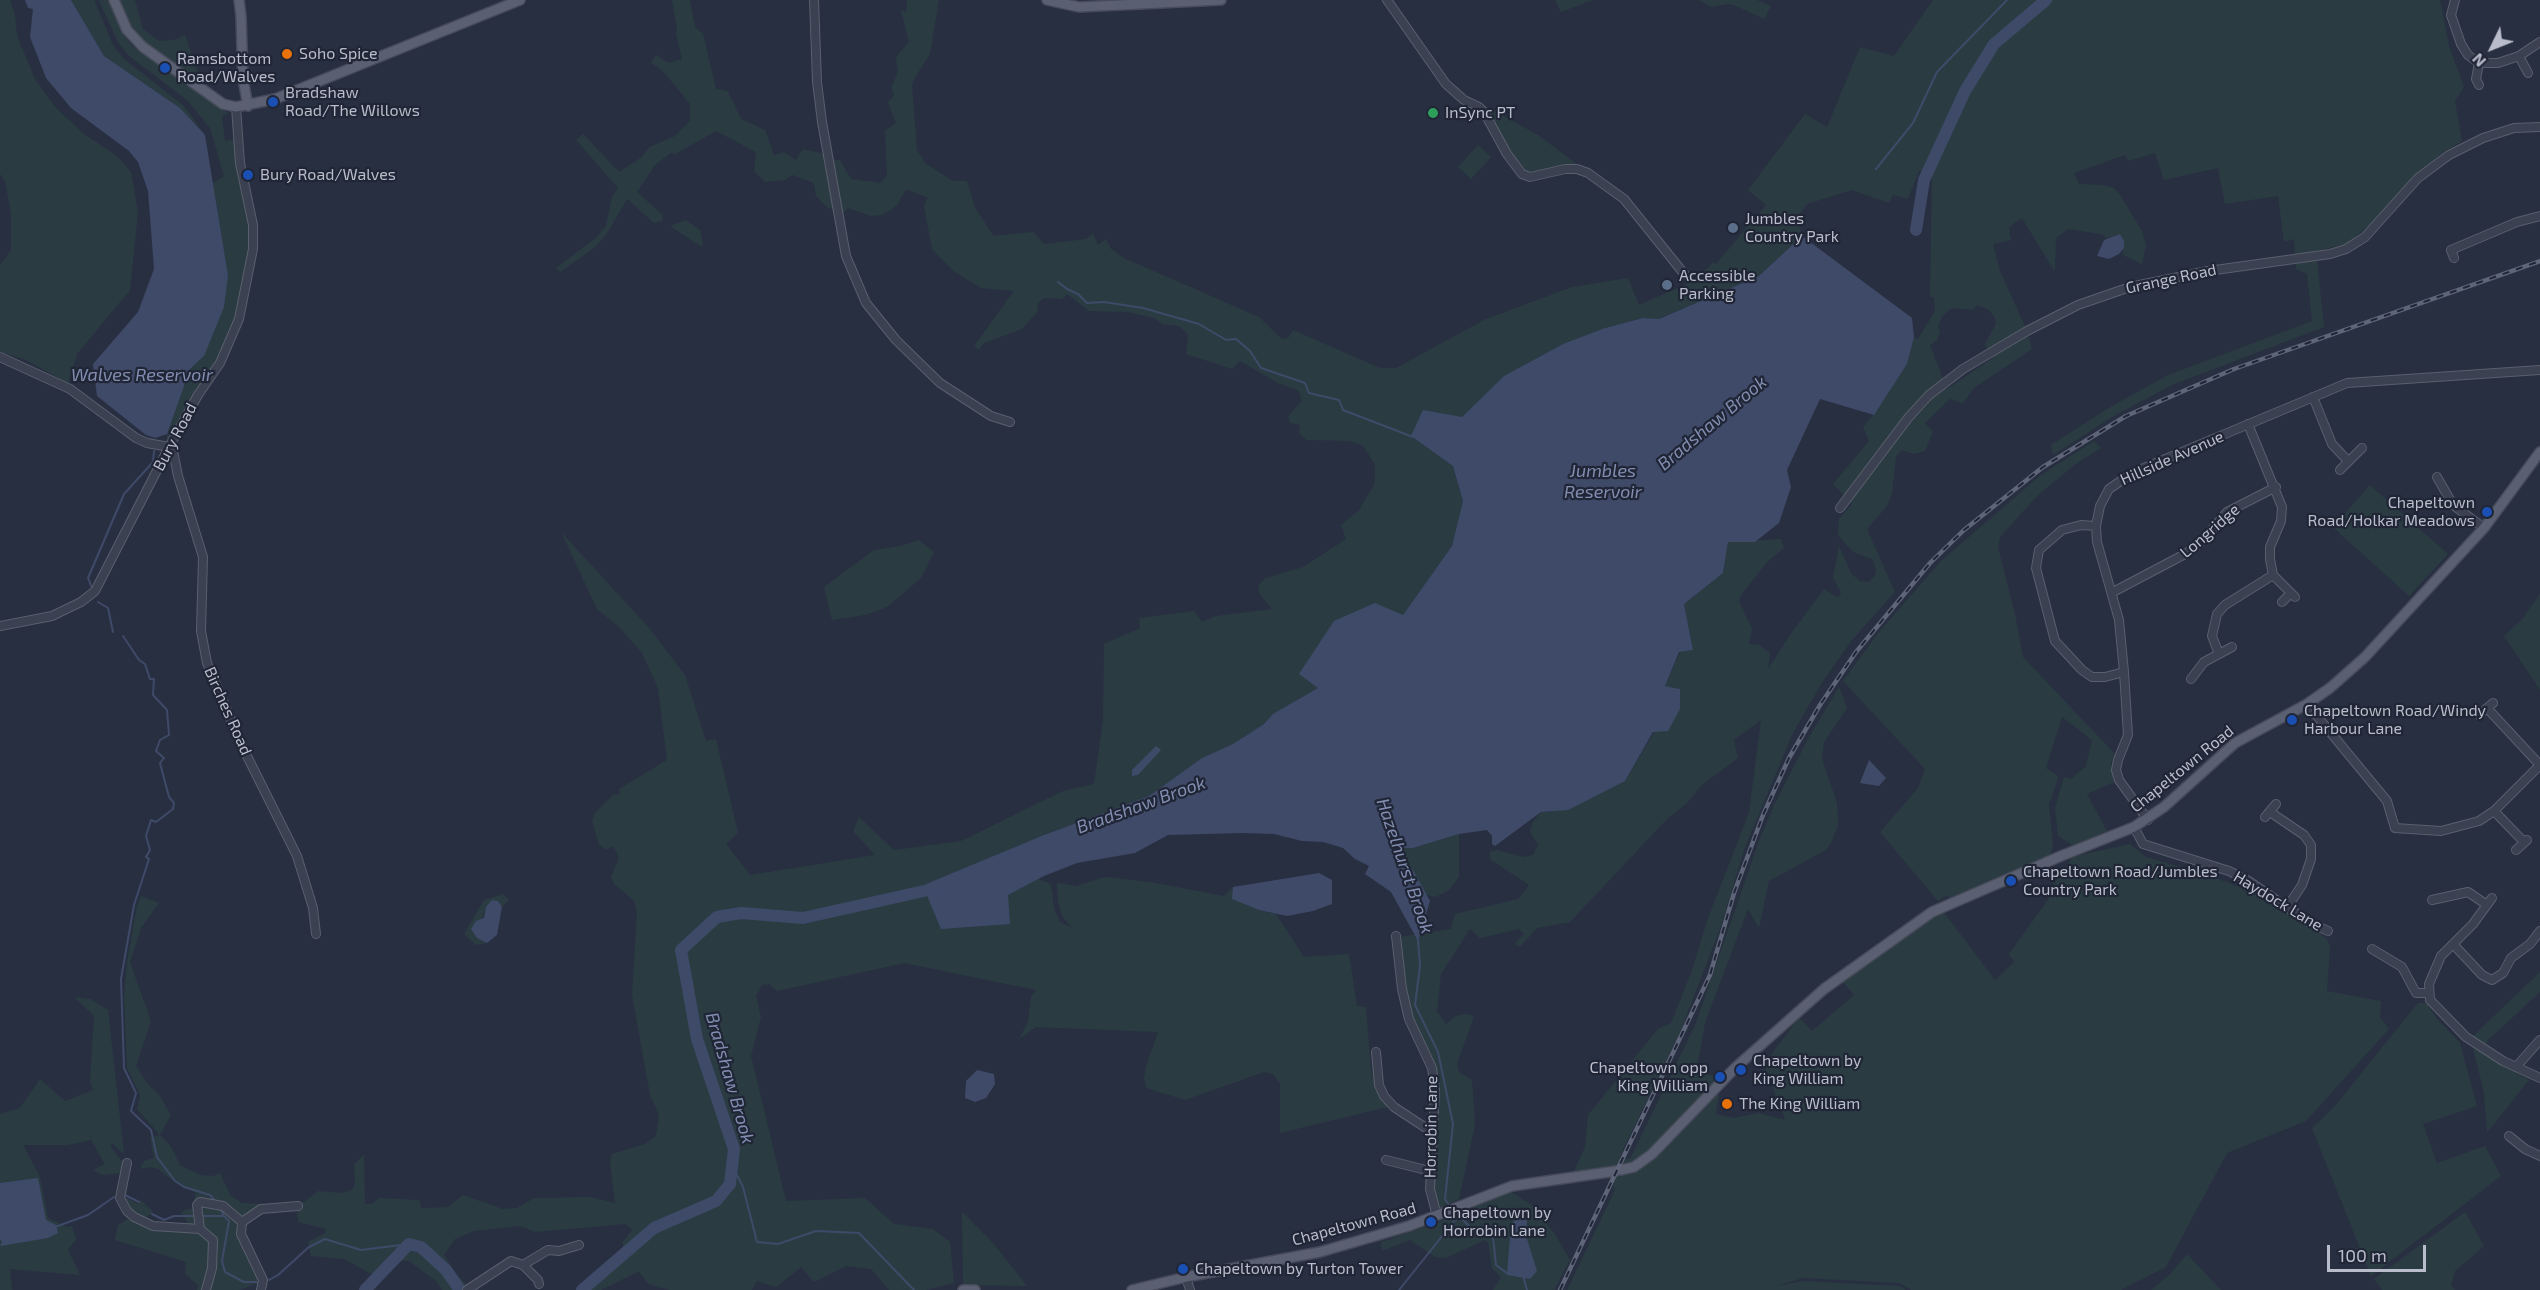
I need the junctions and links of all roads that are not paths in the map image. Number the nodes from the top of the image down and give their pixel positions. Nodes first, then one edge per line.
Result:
1 (114, 0) edge
2 (520, 0) edge
3 (814, 0) edge
4 (1047, 0) edge
5 (1221, 0) edge
6 (1387, 0) edge
7 (2455, 0) edge
8 (241, 2) edge
9 (2540, 42) edge
10 (2519, 56) junction
11 (2479, 63) junction
12 (2528, 74) dead end
13 (2475, 84) dead end
14 (248, 106) junction
15 (236, 107) junction
16 (2540, 127) edge
17 (2540, 216) edge
18 (2454, 258) dead end
19 (1685, 275) dead end
20 (0, 357) edge
21 (2540, 370) edge
22 (2313, 397) junction
23 (1010, 423) dead end
24 (2248, 424) junction
25 (169, 447) junction
26 (2362, 448) dead end
27 (2540, 452) edge
28 (2348, 462) junction
29 (2340, 470) dead end
30 (2437, 476) dead end
31 (2276, 487) junction
32 (1840, 508) dead end
33 (2096, 526) junction
34 (2484, 528) junction
35 (2274, 575) junction
36 (2113, 592) junction
37 (2282, 602) dead end
38 (0, 626) edge
39 (2232, 647) dead end
40 (2219, 654) junction
41 (2124, 672) junction
42 (2191, 679) dead end
43 (2307, 705) junction
44 (2480, 715) dead end
45 (2540, 765) edge
46 (2276, 804) dead end
47 (2494, 811) junction
48 (2148, 820) junction
49 (2134, 827) junction
50 (2516, 850) dead end
51 (2288, 906) junction
52 (2442, 908) dead end
53 (2540, 931) edge
54 (2328, 932) dead end
55 (316, 934) dead end
56 (1396, 936) dead end
57 (2453, 944) junction
58 (2372, 949) dead end
59 (2428, 993) junction
60 (2540, 1040) edge
61 (1376, 1052) dead end
62 (2516, 1067) junction
63 (2540, 1078) edge
64 (1432, 1132) junction
65 (2509, 1136) dead end
66 (2540, 1156) edge
67 (1386, 1160) dead end
68 (127, 1163) dead end
69 (1430, 1171) junction
70 (298, 1206) dead end
71 (1437, 1216) junction
72 (242, 1222) junction
73 (200, 1229) junction
74 (579, 1245) dead end
75 (524, 1265) junction
76 (1186, 1277) junction
77 (538, 1284) dead end
78 (206, 1290) edge
79 (261, 1290) edge
80 (467, 1290) edge
81 (963, 1290) edge
82 (975, 1290) edge
83 (1132, 1290) edge
84 (1191, 1290) edge

1 - 15 main road
2 - 14 main road
3 - 23 street
4 - 5 main road
6 - 19 street
7 - 11 street
8 - 14 main road
9 - 10 street
10 - 11 street
10 - 12 street
11 - 13 street
14 - 15 main road
15 - 25 street, Bury Road
16 - 32 street, Grange Road
17 - 18 street
20 - 25 street
21 - 22 street, Hillside Avenue
22 - 24 street, Hillside Avenue
22 - 28 street
24 - 31 street
24 - 33 street, Hillside Avenue
25 - 38 street, Bury Road
25 - 55 street, Birches Road
26 - 28 street
27 - 34 main road, Chapeltown Road
28 - 29 street
30 - 34 street
31 - 35 street
31 - 36 street, Longridge
33 - 36 street, Hillside Avenue
33 - 41 street
34 - 43 main road, Chapeltown Road
35 - 37 street
35 - 40 street
36 - 41 street, Hillside Avenue
39 - 40 street
40 - 42 street
41 - 48 street, Hillside Avenue
43 - 47 street
43 - 48 main road, Chapeltown Road
44 - 45 street
45 - 47 street
46 - 51 street
47 - 50 street
48 - 49 main road, Chapeltown Road
49 - 51 street, Haydock Lane
49 - 71 main road, Chapeltown Road
51 - 54 street, Haydock Lane
52 - 57 street
53 - 57 street
56 - 64 street, Horrobin Lane
57 - 59 street
58 - 59 street
59 - 62 street
60 - 62 street
61 - 64 street
62 - 63 street
64 - 69 street, Horrobin Lane
65 - 66 street
67 - 69 street
68 - 73 street
69 - 71 street, Horrobin Lane
70 - 72 street
71 - 76 main road, Chapeltown Road
72 - 73 street
72 - 79 street
73 - 78 street
74 - 75 street
75 - 77 street
75 - 80 street
76 - 83 main road, Chapeltown Road
76 - 84 street
81 - 82 main road

